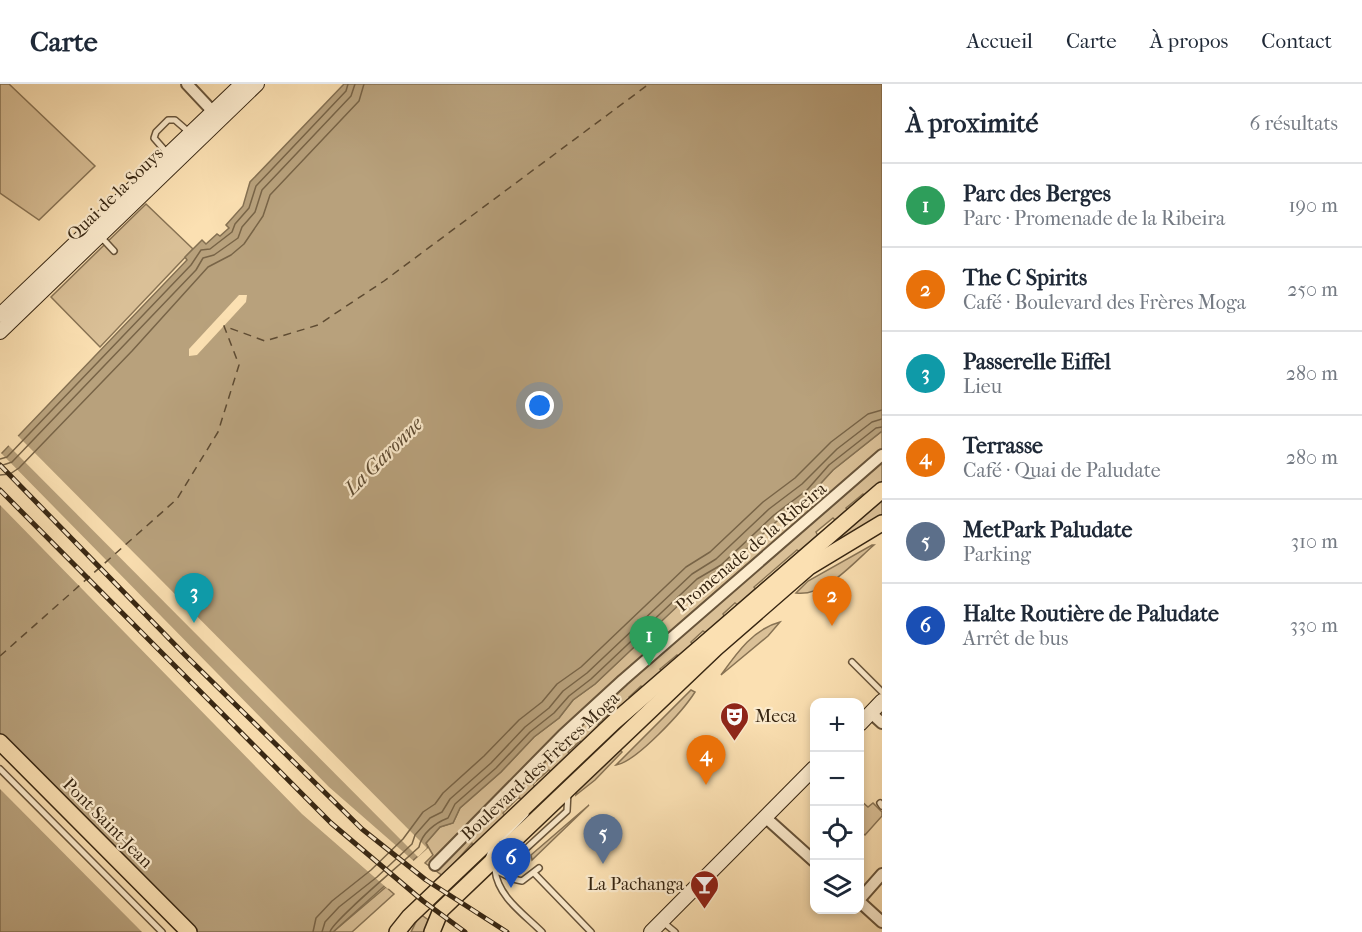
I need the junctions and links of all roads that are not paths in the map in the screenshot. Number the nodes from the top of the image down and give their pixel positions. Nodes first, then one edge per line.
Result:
1 (187, 84) edge
2 (242, 84) edge
3 (257, 84) edge
4 (217, 116) junction
5 (194, 137) junction
6 (172, 158) junction
7 (96, 231) junction
8 (114, 251) dead end
9 (16, 308) junction
10 (0, 315) edge
11 (0, 332) edge
12 (882, 455) edge
13 (882, 490) edge
14 (882, 523) edge
15 (852, 662) dead end
16 (882, 692) edge
17 (882, 702) edge
18 (871, 713) junction
19 (864, 720) edge
20 (882, 723) edge
21 (0, 742) edge
22 (0, 754) edge
23 (0, 769) edge
24 (810, 772) edge
25 (537, 794) junction
26 (765, 817) junction
27 (475, 854) junction
28 (813, 860) edge
29 (435, 865) dead end
30 (492, 867) junction
31 (539, 867) dead end
32 (534, 873) junction
33 (882, 874) edge
34 (864, 896) edge
35 (864, 905) edge
36 (663, 921) junction
37 (882, 922) edge
38 (400, 928) edge
39 (162, 932) edge
40 (176, 932) edge
41 (189, 932) edge
42 (432, 932) edge
43 (542, 932) edge
44 (591, 932) edge
45 (651, 932) edge
46 (675, 932) edge

1 - 4 street
2 - 4 main road, Quai de la Souys
3 - 4 main road, Quai de la Souys
4 - 5 main road, Quai de la Souys
5 - 6 main road, Quai de la Souys
5 - 6 lane
6 - 7 main road, Quai de la Souys
7 - 8 lane
7 - 9 main road, Quai de la Souys
9 - 10 main road, Quai de la Souys
9 - 11 main road, Quai de la Souys
12 - 29 street, Promenade de la Ribeira
13 - 25 main road, Boulevard des Frères Moga
14 - 30 main road, Boulevard des Frères Moga
15 - 16 lane
17 - 18 main road
18 - 19 main road
18 - 20 street
21 - 41 main road, Pont Saint-Jean
22 - 40 main road, Pont Saint-Jean
23 - 39 lane
24 - 26 main road
25 - 27 main road, Boulevard des Frères Moga
25 - 30 lane
26 - 28 street
26 - 36 main road
27 - 30 lane
27 - 38 main road, Boulevard des Frères Moga
30 - 32 lane
30 - 42 main road, Boulevard des Frères Moga
30 - 43 lane
31 - 32 lane
32 - 44 lane
33 - 34 street
35 - 37 street
36 - 45 main road
36 - 46 lane

